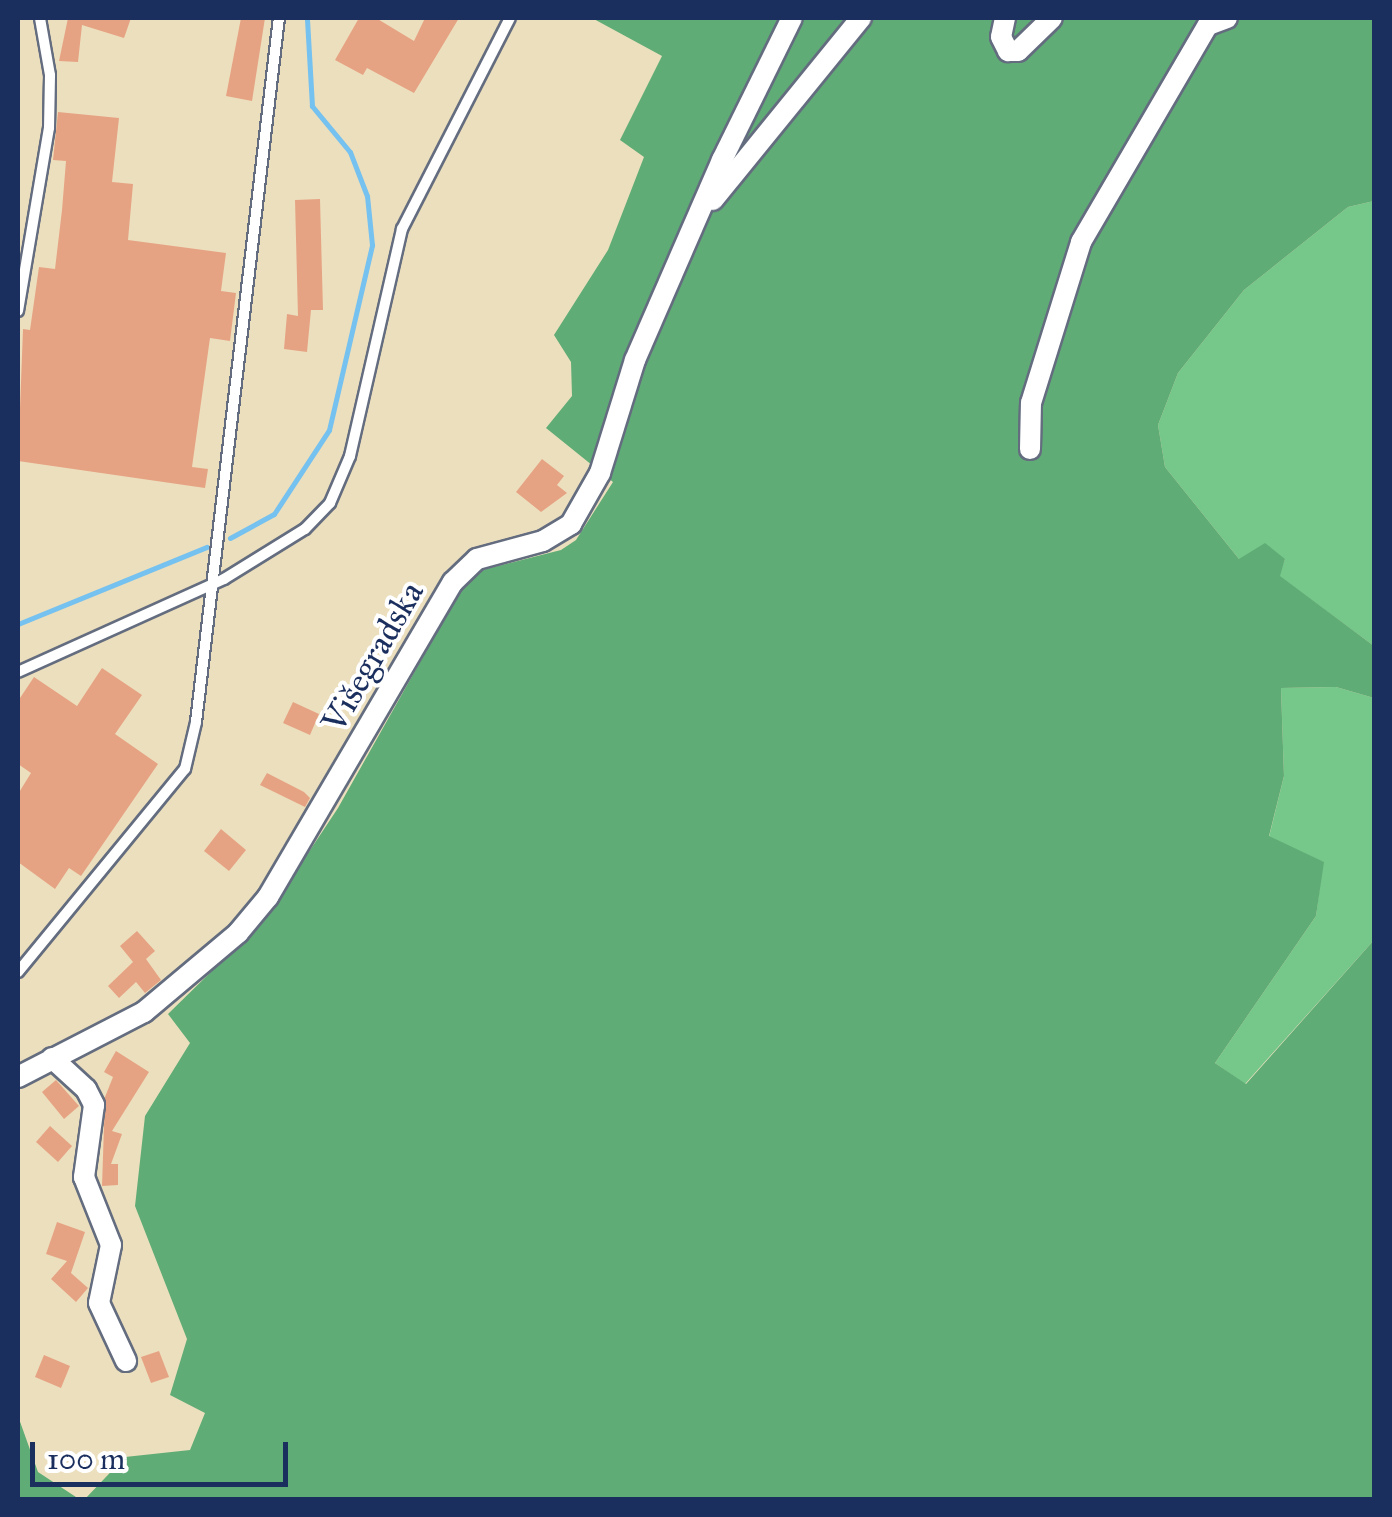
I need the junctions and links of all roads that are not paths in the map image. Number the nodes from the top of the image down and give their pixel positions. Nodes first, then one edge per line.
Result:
1 (40, 18) edge
2 (279, 18) edge
3 (510, 18) edge
4 (792, 18) edge
5 (861, 18) edge
6 (1005, 18) edge
7 (1052, 18) edge
8 (1227, 18) edge
9 (699, 217) junction
10 (18, 311) edge
11 (1030, 449) dead end
12 (212, 584) junction
13 (18, 672) edge
14 (18, 972) edge
15 (52, 1058) junction
16 (18, 1077) edge
17 (126, 1361) dead end

1 - 10 lane
2 - 12 lane
3 - 12 lane
4 - 9 street
5 - 9 street
6 - 7 street
8 - 11 street
9 - 15 street, Višegradska
12 - 13 lane
12 - 14 lane
15 - 16 street, Višegradska
15 - 17 street

